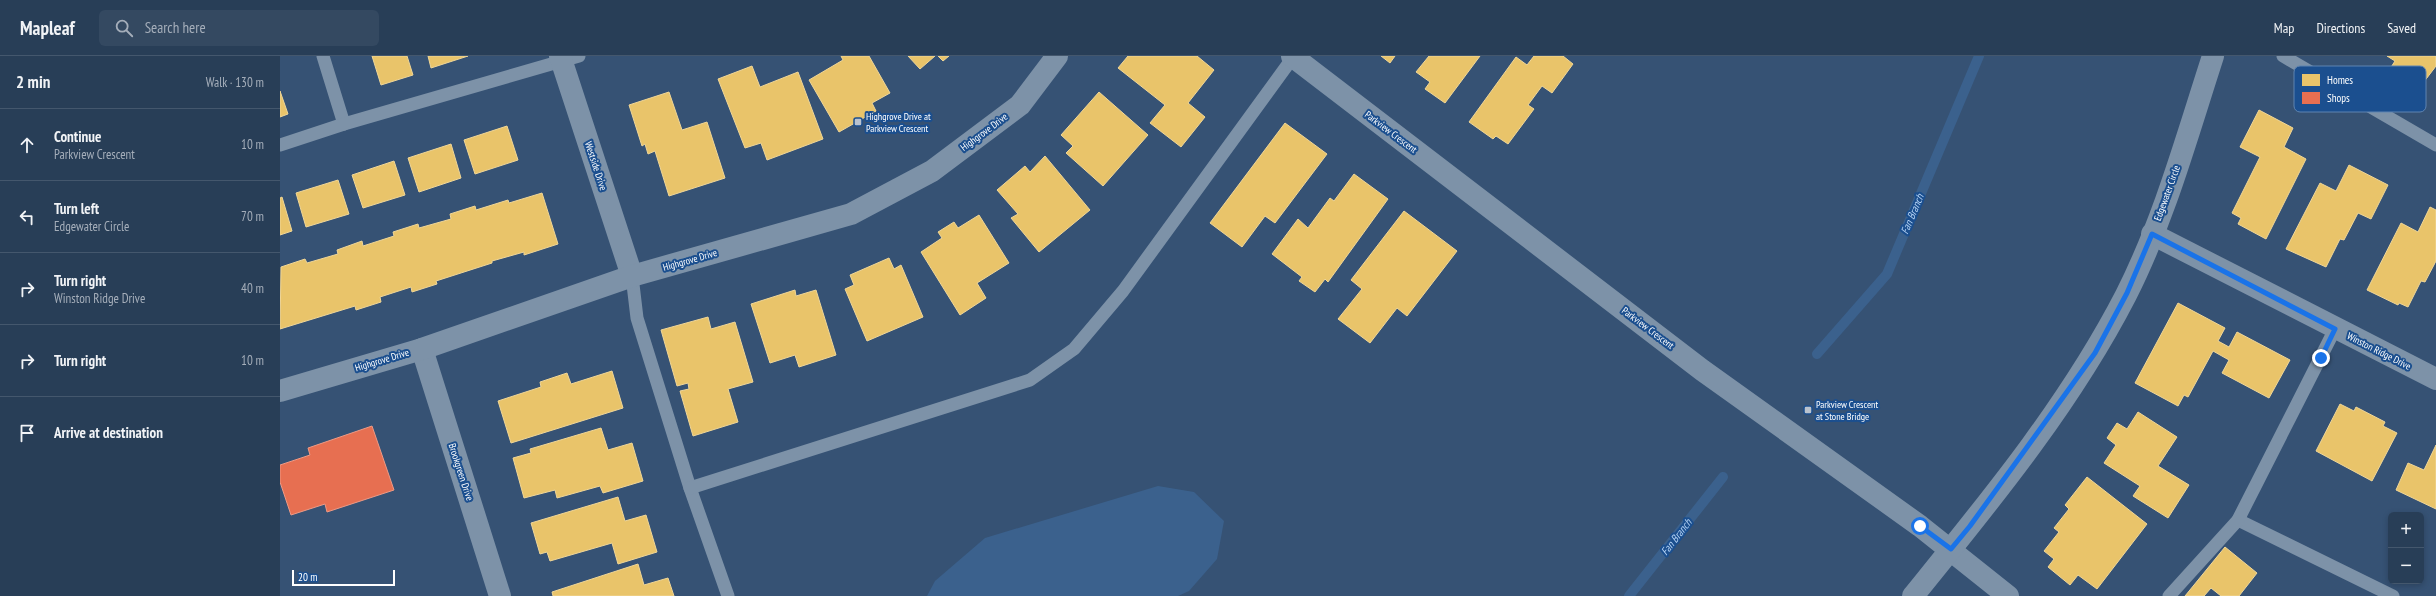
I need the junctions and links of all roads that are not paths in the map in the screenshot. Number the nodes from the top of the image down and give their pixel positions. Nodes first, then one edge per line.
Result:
1 (323, 56) edge
2 (1057, 56) edge
3 (1293, 56) edge
4 (2213, 56) edge
5 (2283, 56) edge
6 (567, 58) edge
7 (2300, 66) edge
8 (2379, 112) edge
9 (344, 124) junction
10 (280, 145) edge
11 (2436, 145) edge
12 (2152, 234) junction
13 (632, 276) junction
14 (2335, 329) junction
15 (422, 349) junction
16 (2436, 379) edge
17 (280, 391) edge
18 (690, 488) junction
19 (2238, 520) junction
20 (1951, 549) junction
21 (500, 596) edge
22 (728, 596) edge
23 (1913, 596) edge
24 (2008, 596) edge
25 (2169, 596) edge
26 (2393, 596) edge

1 - 9 lane
2 - 13 street, Highgrove Drive
3 - 18 lane
3 - 20 street, Parkview Crescent
4 - 12 street, Edgewater Circle
5 - 7 lane
6 - 9 lane
6 - 13 street, Westside Drive
8 - 11 lane
9 - 10 lane
12 - 14 street, Winston Ridge Drive
12 - 20 street, Edgewater Circle
13 - 15 street, Highgrove Drive
13 - 18 lane
14 - 16 street, Winston Ridge Drive
14 - 19 lane
15 - 17 street, Highgrove Drive
15 - 21 street, Brookgreen Drive
18 - 22 lane
19 - 25 lane
19 - 26 lane
20 - 23 street, Edgewater Circle
20 - 24 street, Parkview Crescent

